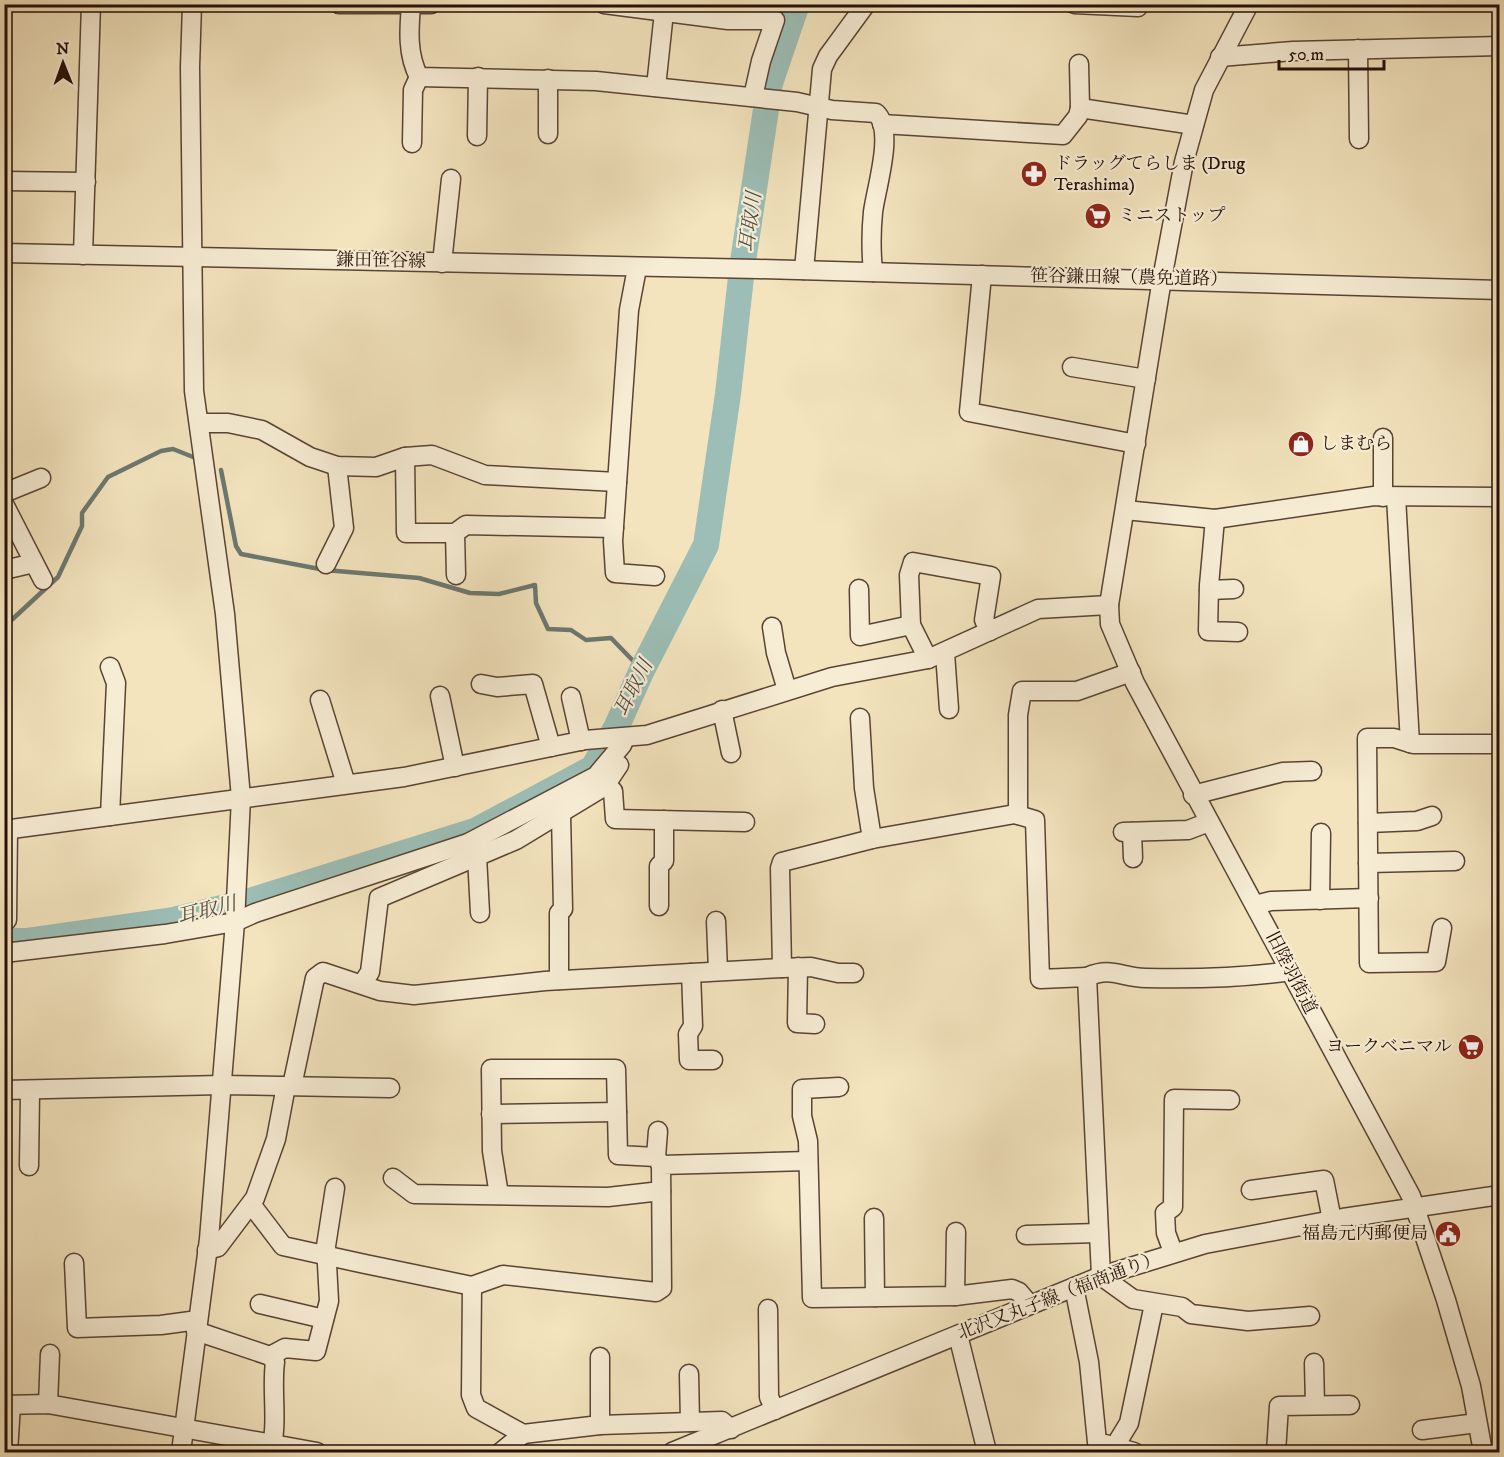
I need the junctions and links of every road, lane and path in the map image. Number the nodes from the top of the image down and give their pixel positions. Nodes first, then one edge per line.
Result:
1 (91, 4) edge
2 (192, 4) edge
3 (339, 4) edge
4 (431, 4) edge
5 (604, 4) edge
6 (866, 4) edge
7 (1074, 4) edge
8 (1138, 4) edge
9 (1249, 4) edge
10 (404, 5) edge
11 (411, 5) edge
12 (664, 12) junction
13 (1500, 46) edge
14 (1358, 49) junction
15 (1220, 57) junction
16 (1079, 64) dead end
17 (419, 77) junction
18 (478, 77) junction
19 (548, 79) junction
20 (657, 87) junction
21 (763, 98) junction
22 (817, 107) junction
23 (1080, 108) junction
24 (882, 124) junction
25 (1194, 125) junction
26 (548, 134) dead end
27 (477, 136) dead end
28 (1359, 139) dead end
29 (412, 143) dead end
30 (451, 178) dead end
31 (4, 181) edge
32 (86, 182) junction
33 (4, 253) edge
34 (83, 255) junction
35 (192, 256) junction
36 (442, 263) junction
37 (638, 268) junction
38 (758, 269) joint
39 (804, 270) junction
40 (873, 272) junction
41 (982, 275) junction
42 (1162, 279) junction
43 (1500, 290) edge
44 (1072, 368) dead end
45 (1146, 380) junction
46 (200, 423) junction
47 (1383, 438) dead end
48 (1136, 444) junction
49 (405, 457) junction
50 (337, 466) junction
51 (41, 478) dead end
52 (617, 482) junction
53 (4, 493) edge
54 (1390, 497) junction
55 (1500, 497) edge
56 (4, 504) edge
57 (1125, 510) junction
58 (1215, 519) junction
59 (614, 528) junction
60 (455, 533) junction
61 (34, 562) junction
62 (326, 564) dead end
63 (4, 570) edge
64 (456, 575) dead end
65 (655, 576) dead end
66 (44, 580) dead end
67 (859, 589) dead end
68 (1234, 589) dead end
69 (1209, 590) junction
70 (1109, 605) junction
71 (911, 625) junction
72 (772, 627) dead end
73 (990, 631) junction
74 (1238, 632) dead end
75 (937, 656) junction
76 (110, 667) dead end
77 (1131, 672) junction
78 (481, 684) dead end
79 (787, 690) junction
80 (440, 696) dead end
81 (571, 697) dead end
82 (320, 700) dead end
83 (722, 710) junction
84 (949, 710) dead end
85 (860, 718) dead end
86 (627, 737) junction
87 (583, 740) junction
88 (1410, 743) junction
89 (1500, 744) edge
90 (551, 747) junction
91 (732, 753) dead end
92 (455, 767) junction
93 (1312, 771) dead end
94 (346, 784) junction
95 (606, 784) junction
96 (1193, 795) junction
97 (241, 798) junction
98 (561, 814) junction
99 (1018, 815) junction
100 (110, 816) junction
101 (1432, 816) dead end
102 (664, 820) junction
103 (745, 822) dead end
104 (1209, 822) junction
105 (1368, 823) junction
106 (6, 829) edge
107 (1321, 833) dead end
108 (872, 839) junction
109 (477, 856) junction
110 (1133, 858) dead end
111 (1455, 861) dead end
112 (1368, 863) junction
113 (1369, 897) junction
114 (1320, 900) junction
115 (1255, 905) junction
116 (659, 906) dead end
117 (480, 914) dead end
118 (7, 920) dead end
119 (235, 920) junction
120 (716, 921) dead end
121 (1442, 928) dead end
122 (4, 953) edge
123 (790, 968) junction
124 (718, 971) junction
125 (1290, 971) junction
126 (691, 973) junction
127 (854, 973) dead end
128 (1087, 977) junction
129 (559, 980) junction
130 (362, 984) junction
131 (815, 1024) dead end
132 (713, 1060) dead end
133 (221, 1085) junction
134 (289, 1086) junction
135 (390, 1088) dead end
136 (839, 1088) dead end
137 (4, 1090) edge
138 (30, 1092) junction
139 (1230, 1100) dead end
140 (617, 1112) junction
141 (491, 1114) junction
142 (657, 1131) dead end
143 (658, 1161) junction
144 (808, 1161) junction
145 (29, 1166) dead end
146 (393, 1178) dead end
147 (334, 1188) dead end
148 (1251, 1190) dead end
149 (661, 1191) junction
150 (499, 1195) junction
151 (1500, 1196) edge
152 (251, 1204) junction
153 (1413, 1208) junction
154 (874, 1218) dead end
155 (1332, 1220) junction
156 (956, 1232) dead end
157 (1098, 1233) junction
158 (1026, 1235) dead end
159 (207, 1250) junction
160 (1173, 1252) junction
161 (327, 1256) junction
162 (74, 1263) dead end
163 (1101, 1276) junction
164 (472, 1286) junction
165 (1074, 1287) junction
166 (955, 1296) junction
167 (875, 1297) junction
168 (260, 1304) dead end
169 (1154, 1304) junction
170 (1030, 1305) junction
171 (768, 1309) dead end
172 (1310, 1316) dead end
173 (324, 1319) junction
174 (197, 1325) junction
175 (958, 1335) junction
176 (50, 1354) dead end
177 (270, 1356) junction
178 (600, 1358) dead end
179 (1314, 1364) dead end
180 (689, 1374) dead end
181 (48, 1404) junction
182 (8, 1405) edge
183 (1350, 1405) dead end
184 (1315, 1406) junction
185 (775, 1410) junction
186 (690, 1422) junction
187 (1478, 1423) junction
188 (600, 1425) junction
189 (184, 1428) junction
190 (731, 1429) junction
191 (1422, 1430) dead end
192 (523, 1434) junction
193 (1104, 1447) edge
194 (272, 1449) edge
195 (8, 1452) edge
196 (181, 1452) edge
197 (316, 1452) edge
198 (501, 1452) edge
199 (675, 1452) edge
200 (987, 1452) edge
201 (1134, 1452) edge
202 (1276, 1452) edge
203 (1483, 1452) edge

1 - 32 street
2 - 35 street
3 - 10 street
4 - 11 street
5 - 12 street
6 - 22 street
7 - 8 street
9 - 15 street
10 - 11 street
11 - 17 street
12 - 20 street
12 - 21 street
13 - 14 street
14 - 15 street
14 - 28 street
15 - 25 street
16 - 23 street
17 - 18 street
17 - 29 street
18 - 19 street
18 - 27 street
19 - 20 street
19 - 26 street
20 - 21 street
21 - 22 street
22 - 24 street
22 - 39 street
23 - 24 street
23 - 25 street
24 - 40 street
25 - 42 street
30 - 36 street
31 - 32 street
32 - 34 street
33 - 34 street, 鎌田笹谷線
34 - 35 street, 鎌田笹谷線
35 - 36 street, 鎌田笹谷線
35 - 46 street
36 - 37 street, 鎌田笹谷線
37 - 38 street, 鎌田笹谷線
37 - 52 street
38 - 39 street, 笹谷鎌田線（農免道路）
39 - 40 street, 笹谷鎌田線（農免道路）
40 - 41 street, 笹谷鎌田線（農免道路）
41 - 42 street, 笹谷鎌田線（農免道路）
41 - 48 street
42 - 43 street, 笹谷鎌田線（農免道路）
42 - 45 street
44 - 45 street
45 - 48 street
46 - 50 street
46 - 97 street
47 - 54 street
48 - 57 street
49 - 50 street
49 - 52 street
49 - 60 street
50 - 62 street
51 - 53 street
52 - 59 street
54 - 55 street
54 - 58 street
54 - 88 street
56 - 61 street
57 - 58 street
57 - 70 street
58 - 69 street
59 - 60 street
59 - 65 street
60 - 64 street
61 - 63 street
61 - 66 street
67 - 71 street
68 - 69 street
69 - 74 street
70 - 73 street
70 - 77 street, 旧陸羽街道
71 - 73 street
71 - 75 street
72 - 79 street
73 - 75 street
75 - 79 street
75 - 84 street
76 - 100 street
77 - 96 street, 旧陸羽街道
77 - 99 street
78 - 90 street
79 - 83 street
80 - 92 street
81 - 87 street
82 - 94 street
83 - 86 street
83 - 91 street
85 - 108 street
86 - 87 street
86 - 95 street
86 - 119 street
87 - 90 street
88 - 89 street
88 - 105 street
90 - 92 street
92 - 94 street
93 - 96 street
94 - 97 street
95 - 98 street
95 - 102 street
96 - 104 street, 旧陸羽街道
97 - 100 street
97 - 119 street
98 - 109 street
98 - 129 street
99 - 108 street
99 - 128 street
100 - 106 street
101 - 105 street
102 - 103 street
102 - 116 street
104 - 110 street
104 - 115 street, 旧陸羽街道
105 - 112 street
106 - 118 street
107 - 114 street
108 - 123 street
109 - 117 street
109 - 130 street
111 - 112 street
112 - 113 street
113 - 114 street
113 - 121 street
114 - 115 street
115 - 125 street, 旧陸羽街道
119 - 122 street
119 - 133 street
120 - 124 street
123 - 124 street
123 - 127 street
123 - 131 street
124 - 126 street
125 - 128 street
125 - 153 street, 旧陸羽街道
126 - 129 street
126 - 132 street
128 - 157 street
129 - 130 street
130 - 134 street
133 - 134 street
133 - 138 street
133 - 159 street
134 - 135 street
134 - 152 street
136 - 144 street
137 - 138 street
138 - 145 street
139 - 160 street
140 - 141 street
140 - 141 street
140 - 143 street
141 - 150 street
142 - 143 street
143 - 144 street
143 - 149 street
144 - 167 street
146 - 150 street
147 - 161 street
148 - 155 street
149 - 150 street
149 - 164 street
151 - 153 street, 北沢又丸子線（福商通り）
152 - 159 street
152 - 161 street
153 - 155 street, 北沢又丸子線（福商通り）
153 - 187 street, 旧陸羽街道
154 - 167 street
155 - 160 street, 北沢又丸子線（福商通り）
156 - 166 street
157 - 158 street
157 - 163 street
159 - 174 street
160 - 163 street, 北沢又丸子線（福商通り）
161 - 164 street
161 - 173 street
162 - 174 street
163 - 165 street, 北沢又丸子線（福商通り）
163 - 169 street
164 - 192 street
165 - 170 street, 北沢又丸子線（福商通り）
165 - 193 street
166 - 167 street
166 - 170 street
168 - 173 street
169 - 172 street
169 - 193 street
170 - 175 street, 北沢又丸子線（福商通り）
171 - 185 street
173 - 177 street
174 - 177 street
174 - 189 street
175 - 185 street, 北沢又丸子線（福商通り）
175 - 200 street
176 - 181 street
177 - 194 street
178 - 188 street
179 - 184 street
180 - 186 street
181 - 182 street
181 - 189 street
182 - 195 street
183 - 184 street
184 - 202 street
185 - 190 street, 北沢又丸子線（福商通り）
186 - 188 street
186 - 190 street
187 - 191 street
187 - 203 street, 旧陸羽街道
188 - 192 street
189 - 194 street
189 - 196 street
190 - 199 street, 北沢又丸子線（福商通り）
192 - 198 street
193 - 201 street
194 - 197 street

